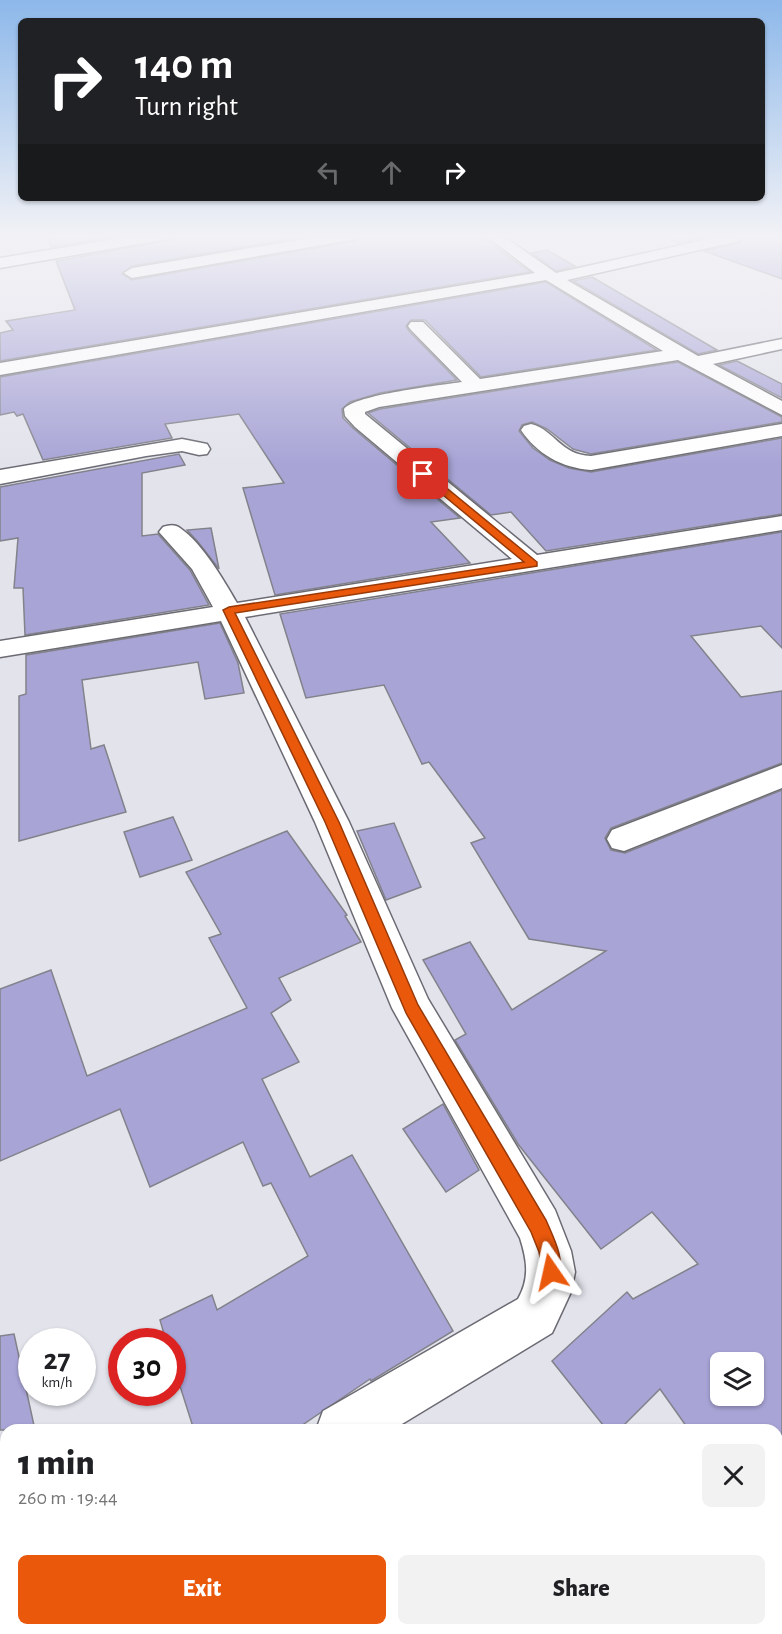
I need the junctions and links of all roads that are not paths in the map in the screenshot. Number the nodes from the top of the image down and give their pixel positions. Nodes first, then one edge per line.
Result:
1 (342, 311) edge
2 (609, 311) edge
3 (417, 326) dead end
4 (782, 344) edge
5 (753, 351) junction
6 (688, 358) junction
7 (772, 364) dead end
8 (0, 369) edge
9 (476, 385) junction
10 (782, 409) edge
11 (531, 430) dead end
12 (782, 430) edge
13 (199, 449) dead end
14 (0, 477) edge
15 (782, 523) edge
16 (171, 532) dead end
17 (533, 564) junction
18 (229, 610) junction
19 (0, 649) edge
20 (782, 776) edge
21 (624, 838) dead end
22 (352, 1424) edge

1 - 8 street
2 - 6 street
3 - 9 street
4 - 5 street
5 - 6 street
5 - 7 street
6 - 9 street
6 - 10 street
9 - 17 street
11 - 12 street
13 - 14 street
15 - 17 street
16 - 18 street
17 - 18 street
18 - 19 street
18 - 22 street
20 - 21 street

